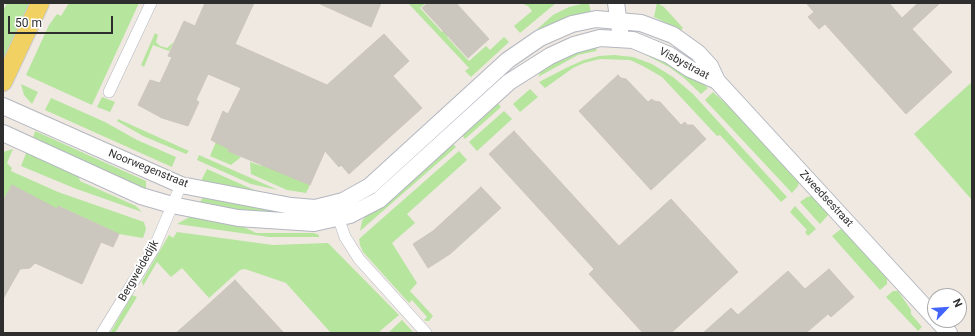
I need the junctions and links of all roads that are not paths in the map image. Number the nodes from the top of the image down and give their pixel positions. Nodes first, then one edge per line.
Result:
1 (40, 3) edge
2 (151, 3) edge
3 (616, 3) edge
4 (620, 20) junction
5 (621, 38) junction
6 (717, 81) junction
7 (3, 82) edge
8 (109, 92) dead end
9 (3, 106) edge
10 (3, 133) edge
11 (181, 185) junction
12 (172, 205) junction
13 (336, 212) junction
14 (927, 309) edge
15 (102, 333) edge
16 (426, 333) edge

1 - 7 main road
2 - 8 street
3 - 4 street
4 - 5 street
4 - 6 street, Visbystraat
4 - 13 street, Visbystraat
5 - 6 street, Visbystraat
5 - 13 street, Visbystraat
6 - 14 street, Zweedsestraat
9 - 11 street, Noorwegenstraat
10 - 12 street
11 - 12 street, Bergweidedijk
11 - 13 street, Noorwegenstraat
12 - 13 street
12 - 15 street, Bergweidedijk
13 - 16 street

